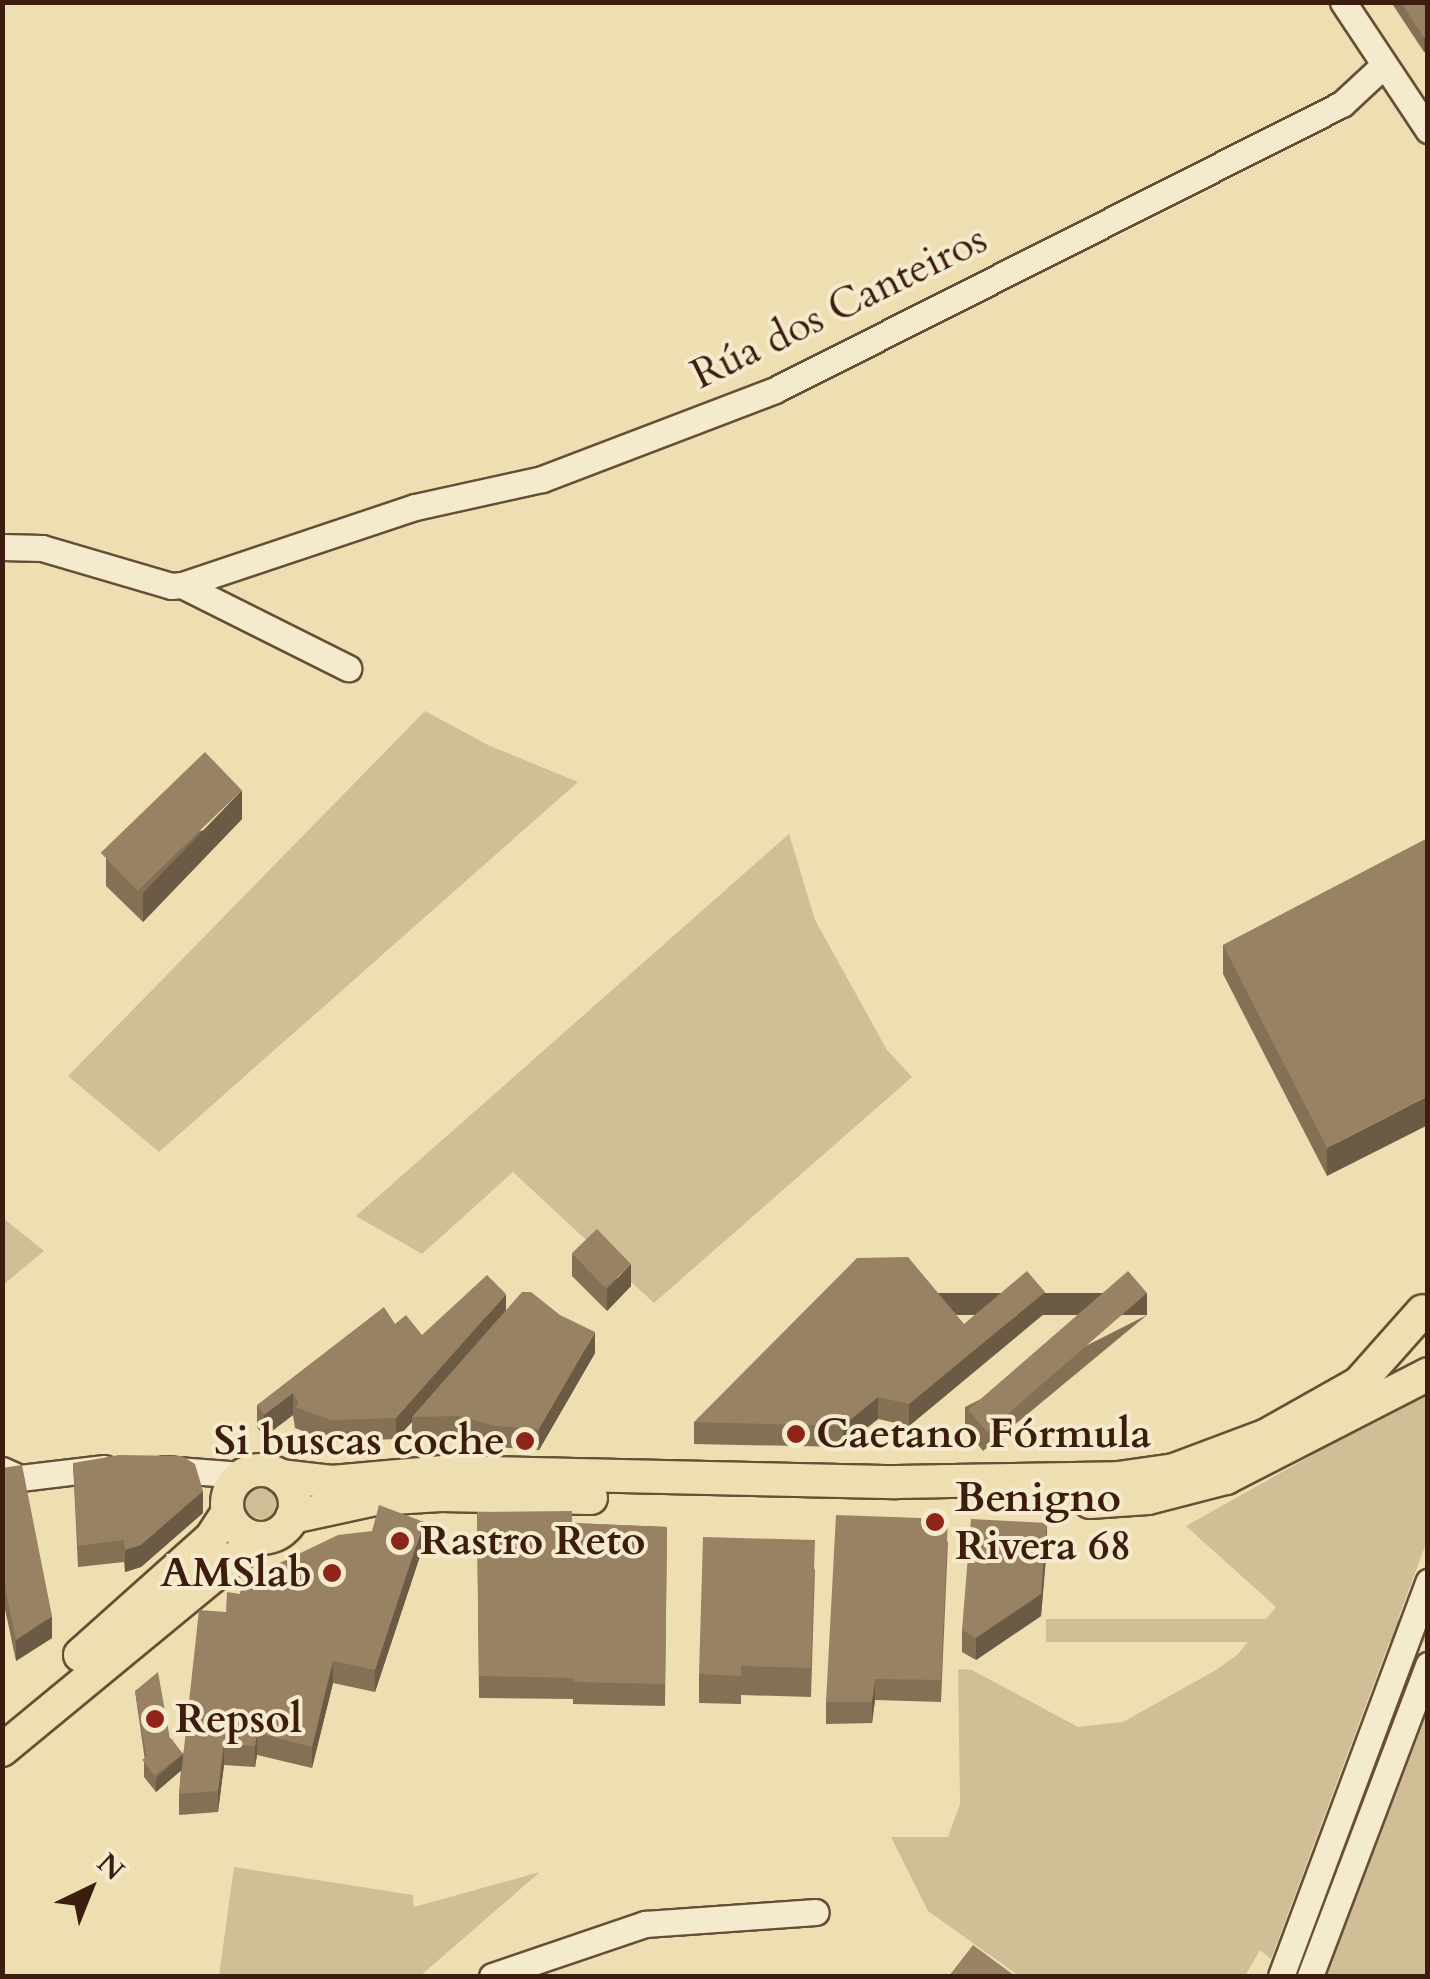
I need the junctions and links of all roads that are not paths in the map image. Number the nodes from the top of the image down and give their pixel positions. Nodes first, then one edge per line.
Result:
1 (1342, 2) edge
2 (1384, 65) junction
3 (1428, 130) edge
4 (2, 547) edge
5 (182, 585) junction
6 (348, 668) dead end
7 (1426, 1307) edge
8 (1428, 1365) edge
9 (1428, 1374) edge
10 (2, 1470) edge
11 (280, 1476) junction
12 (236, 1480) junction
13 (228, 1513) junction
14 (292, 1517) junction
15 (259, 1538) junction
16 (1425, 1589) edge
17 (1428, 1666) edge
18 (2, 1724) edge
19 (2, 1750) edge
20 (816, 1912) dead end
21 (492, 1976) edge
22 (1281, 1976) edge
23 (1310, 1976) edge

1 - 2 street
2 - 3 street
2 - 5 street, Rúa dos Canteiros
4 - 5 street
5 - 6 street
7 - 8 main road
7 - 11 main road
9 - 14 main road
10 - 12 street
11 - 12 main road
11 - 14 main road
12 - 13 main road
13 - 15 main road
13 - 18 main road
14 - 15 main road
15 - 19 main road
16 - 22 street
17 - 23 street
20 - 21 street

